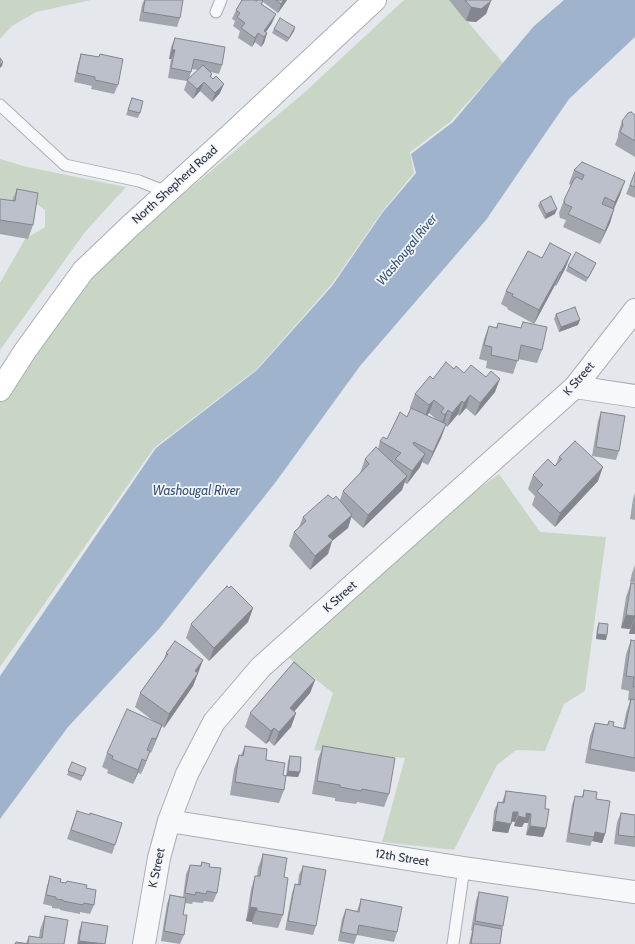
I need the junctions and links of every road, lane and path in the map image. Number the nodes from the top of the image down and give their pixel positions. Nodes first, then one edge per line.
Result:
1 (221, 0) edge
2 (375, 0) edge
3 (216, 12) dead end
4 (0, 105) edge
5 (167, 192) junction
6 (635, 310) edge
7 (575, 387) junction
8 (0, 390) edge
9 (635, 396) edge
10 (169, 821) junction
11 (464, 868) junction
12 (635, 892) edge
13 (144, 944) edge
14 (453, 944) edge

1 - 3 lane
2 - 5 street, North Shepherd Road
4 - 5 lane
5 - 8 street, North Shepherd Road
6 - 7 street, K Street
7 - 9 street
7 - 10 street, K Street
10 - 11 street, 12th Street
10 - 13 street, K Street
11 - 12 street, 12th Street
11 - 14 lane

